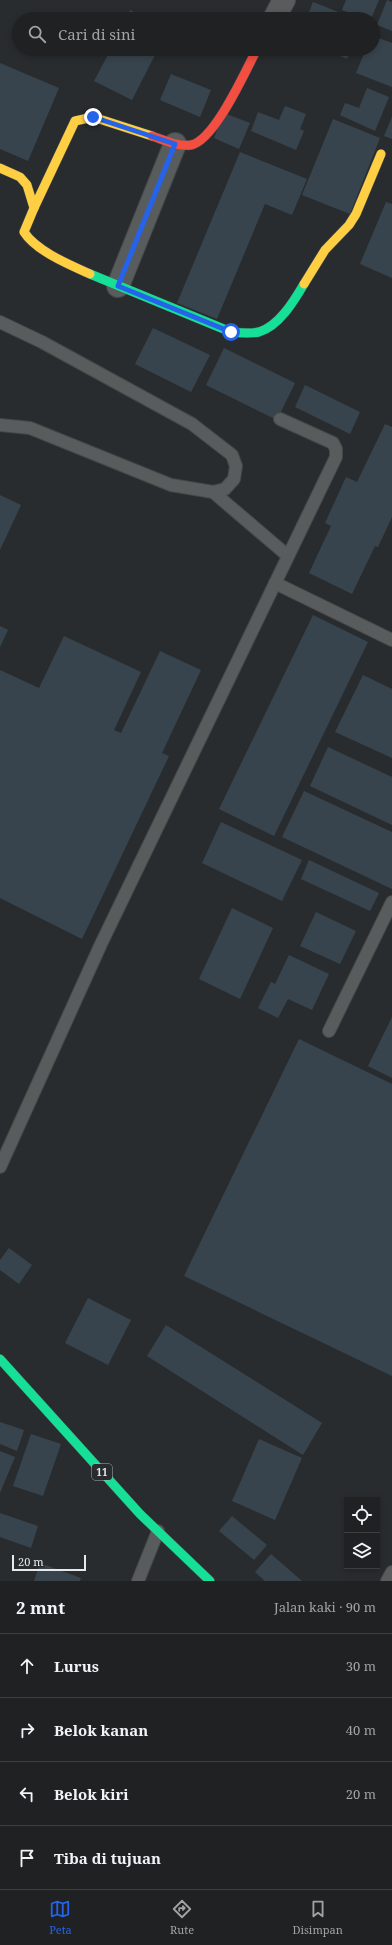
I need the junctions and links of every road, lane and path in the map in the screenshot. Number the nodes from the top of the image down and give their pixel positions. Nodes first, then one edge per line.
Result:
1 (284, 0) edge
2 (278, 12) edge
3 (253, 56) edge
4 (175, 144) junction
5 (381, 154) dead end
6 (0, 168) edge
7 (34, 208) junction
8 (118, 286) junction
9 (0, 322) edge
10 (280, 419) dead end
11 (0, 425) edge
12 (213, 492) junction
13 (288, 556) junction
14 (275, 583) junction
15 (392, 640) edge
16 (392, 902) edge
17 (329, 1032) dead end
18 (0, 1167) edge
19 (0, 1359) edge
20 (158, 1532) junction
21 (392, 1572) edge
22 (138, 1581) edge
23 (210, 1581) edge
24 (387, 1581) edge

1 - 2 street
3 - 4 main road
4 - 7 main road
4 - 8 street
5 - 8 main road
6 - 7 main road
7 - 8 main road
9 - 12 lane
10 - 13 lane
11 - 12 lane
12 - 13 lane
13 - 14 lane
14 - 15 lane
14 - 18 lane
16 - 17 lane
19 - 20 main road, 11
20 - 22 lane
20 - 23 main road, 11
21 - 24 lane

